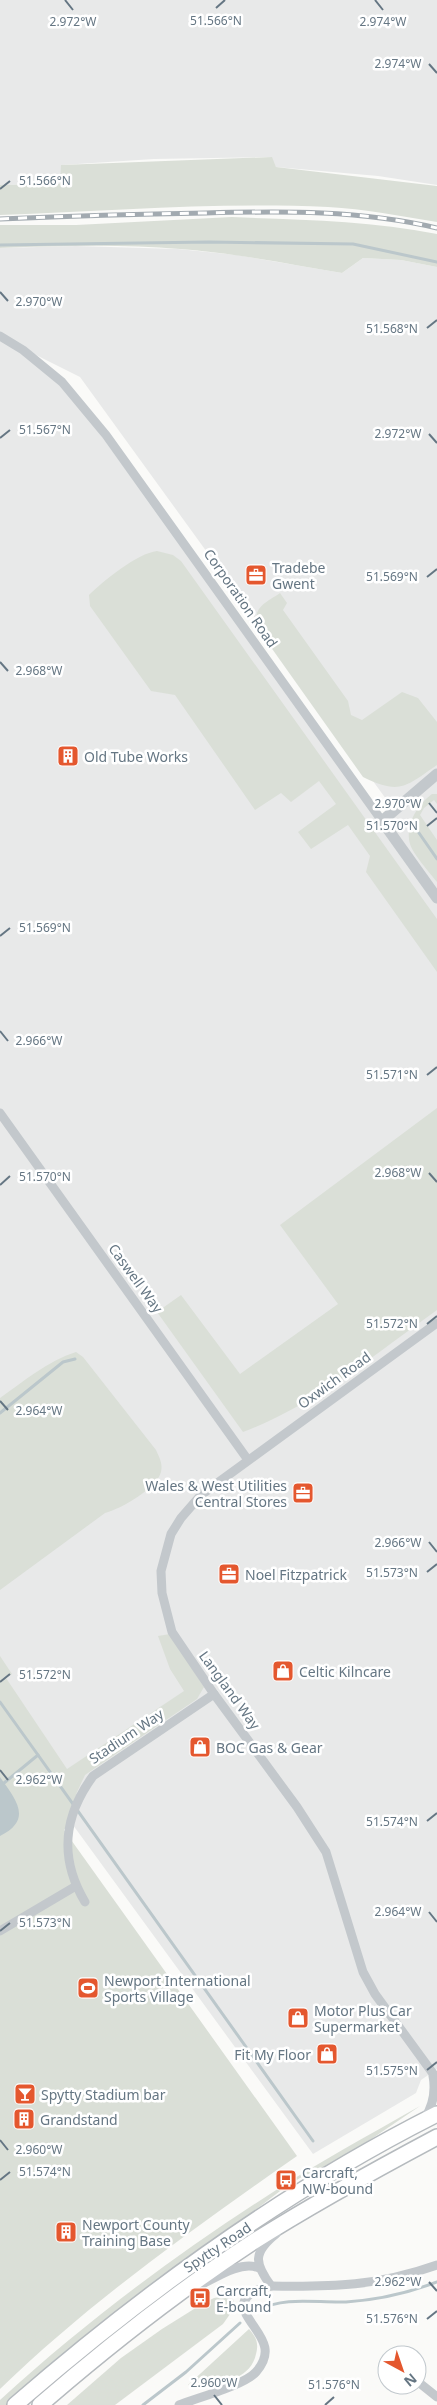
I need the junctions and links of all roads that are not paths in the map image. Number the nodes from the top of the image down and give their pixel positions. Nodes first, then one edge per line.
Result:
1 (0, 336) edge
2 (437, 774) edge
3 (382, 821) junction
4 (437, 898) edge
5 (0, 1113) edge
6 (437, 1323) edge
7 (248, 1460) junction
8 (214, 1694) junction
9 (76, 1886) junction
10 (85, 1902) dead end
11 (0, 1931) edge
12 (435, 2078) edge
13 (437, 2114) edge
14 (422, 2122) junction
15 (437, 2137) edge
16 (333, 2194) junction
17 (437, 2265) edge
18 (259, 2268) junction
19 (272, 2286) junction
20 (176, 2296) junction
21 (427, 2389) edge
22 (437, 2397) edge
23 (15, 2405) edge
24 (40, 2405) edge
25 (179, 2405) edge

1 - 3 street, Corporation Road
2 - 3 street
3 - 4 street, Corporation Road
5 - 7 street, Caswell Way
6 - 7 street, Oxwich Road
7 - 8 street, Langland Way
8 - 9 street, Stadium Way
8 - 12 street, Langland Way
9 - 10 street, Stadium Way
9 - 11 street
12 - 14 street, Langland Way
13 - 14 main road, Spytty Road
14 - 23 main road, Spytty Road
15 - 16 main road, Spytty Road
16 - 18 street
16 - 20 main road, Spytty Road
17 - 19 street
18 - 19 street
18 - 20 street
19 - 25 street
20 - 24 main road, Spytty Road
21 - 22 street

